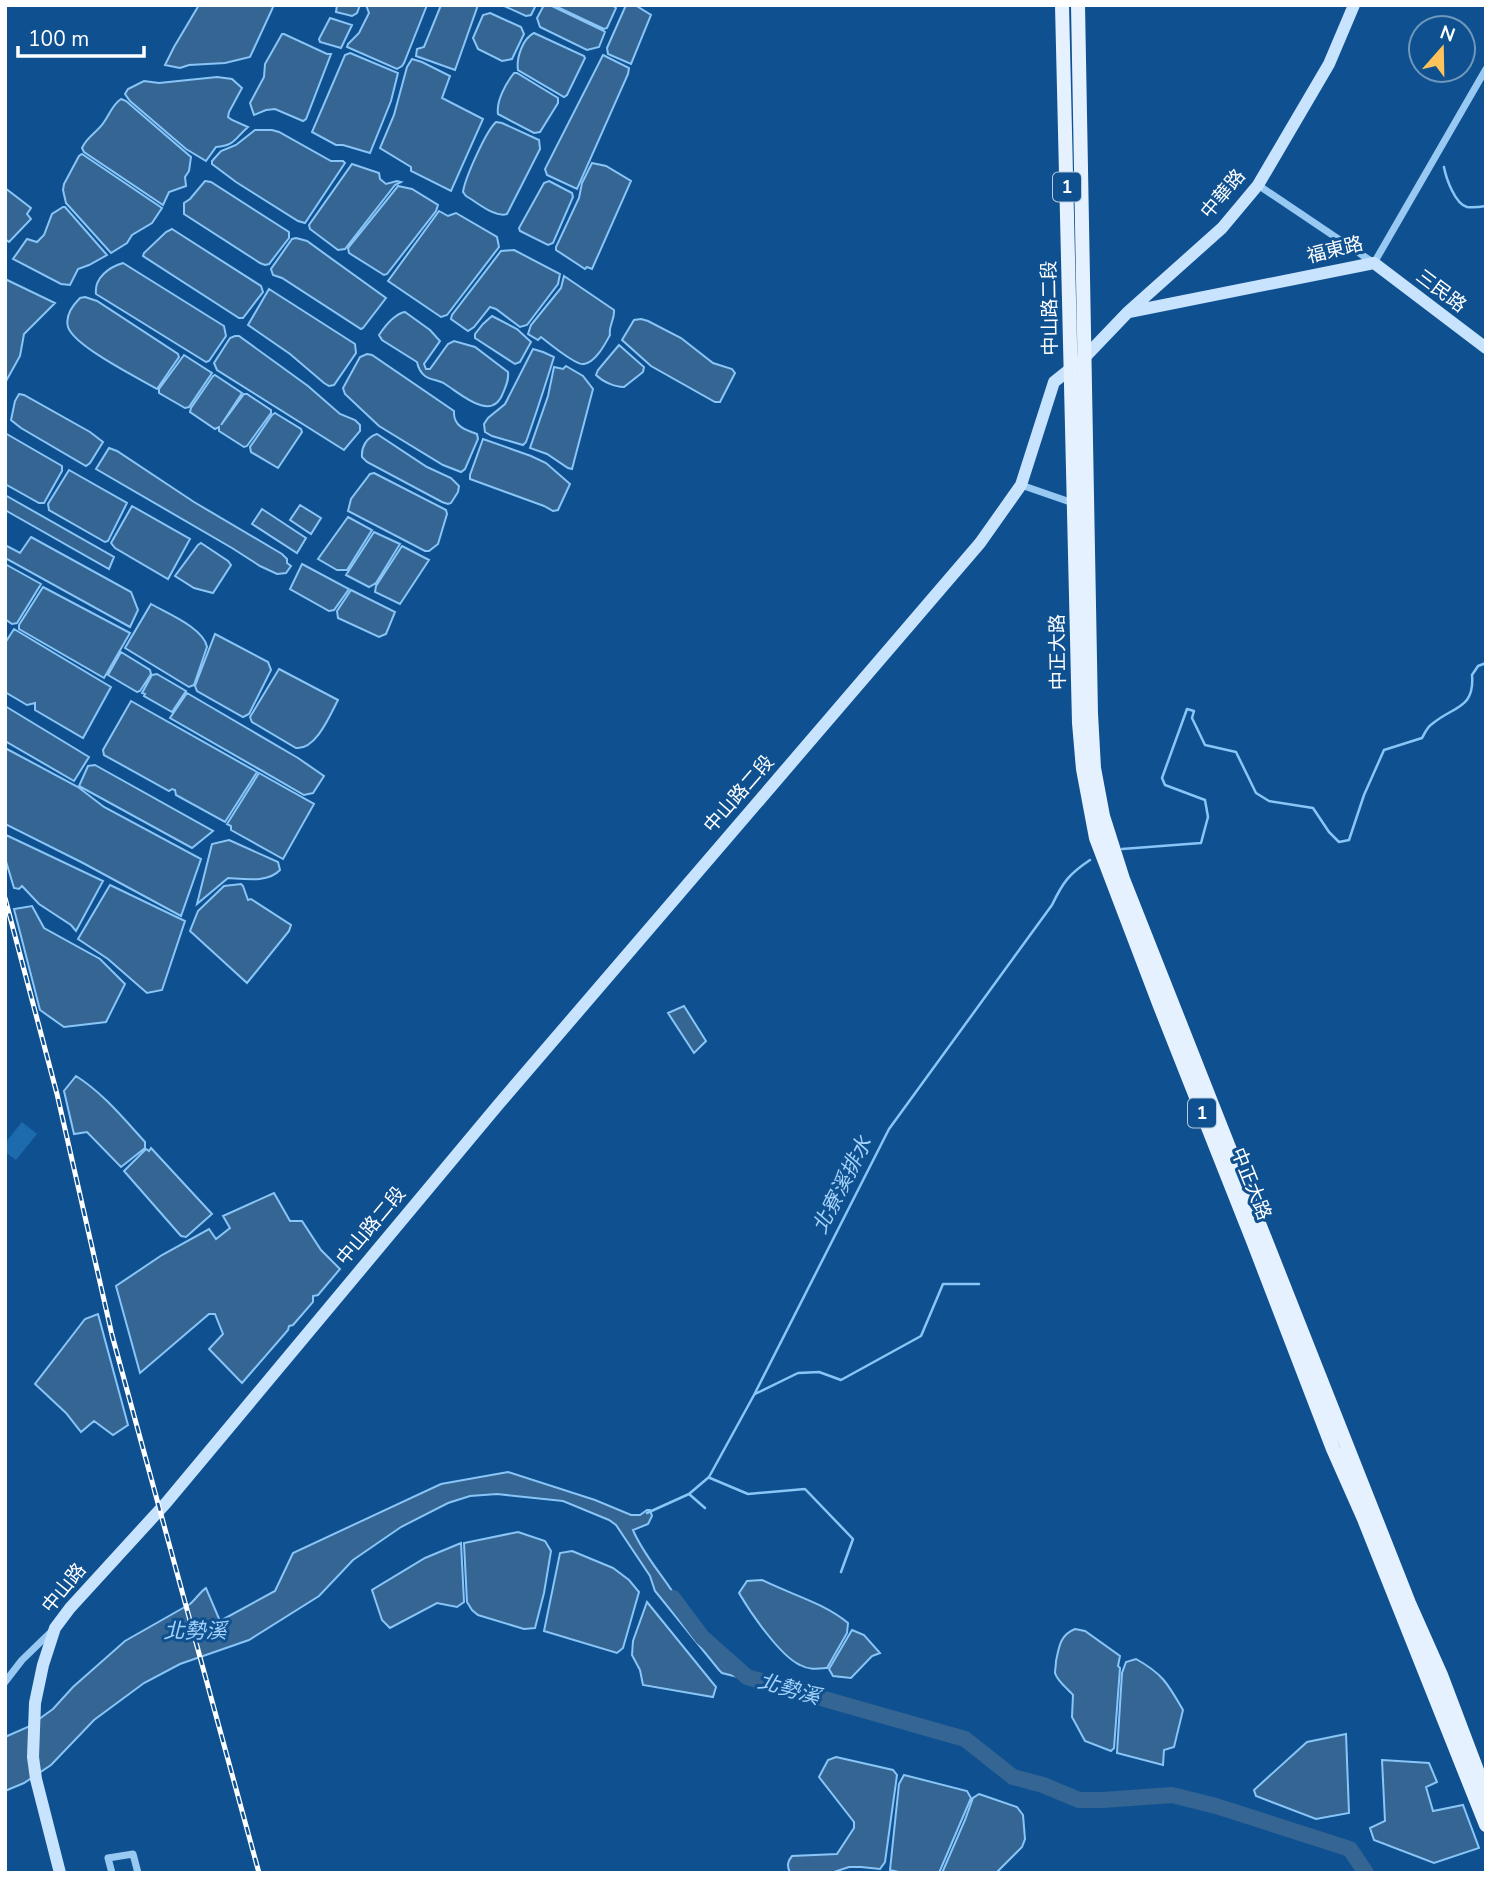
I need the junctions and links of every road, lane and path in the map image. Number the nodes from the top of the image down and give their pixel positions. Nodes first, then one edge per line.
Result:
1 (1062, 5) edge
2 (1078, 5) edge
3 (1354, 5) edge
4 (1486, 69) edge
5 (1258, 185) junction
6 (1374, 264) junction
7 (1128, 312) junction
8 (1486, 348) edge
9 (1084, 358) junction
10 (1070, 368) junction
11 (1021, 485) junction
12 (1074, 504) junction
13 (166, 1503) joint
14 (1380, 1543) junction
15 (55, 1628) junction
16 (5, 1682) edge
17 (1486, 1794) edge
18 (1486, 1825) edge
19 (60, 1873) edge
20 (112, 1873) edge
21 (138, 1873) edge

1 - 10 main road, 中山路二段 / 1
2 - 9 main road, 中山路二段 / 1
3 - 5 street, 中華路
4 - 6 street, 福東路
5 - 6 street
5 - 7 street, 中華路
6 - 7 street, 福東路
6 - 8 street, 三民路
7 - 9 street, 中華路
9 - 10 street, 中華路
9 - 14 main road, 中正大路 / 1
10 - 11 street, 中山路二段
10 - 12 main road, 中正大路 / 1
11 - 12 street
11 - 13 street, 中山路二段
12 - 14 main road, 中正大路 / 1
13 - 15 street, 中山路
14 - 17 main road, 中正大路 / 1
14 - 18 main road, 中正大路 / 1
15 - 16 street
15 - 19 street, 中山路
20 - 21 street

